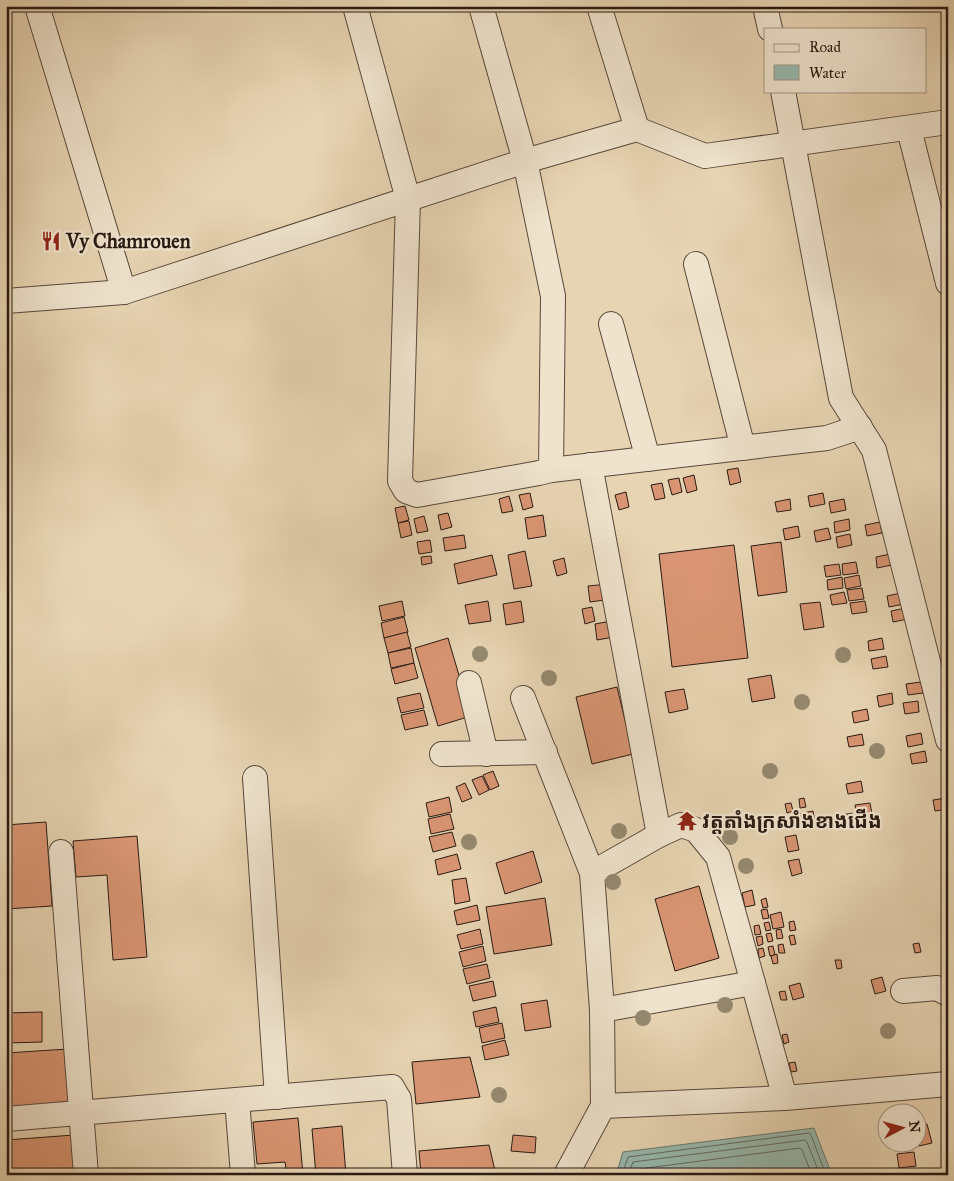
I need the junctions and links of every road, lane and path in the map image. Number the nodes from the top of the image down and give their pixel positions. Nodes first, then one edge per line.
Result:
1 (37, 6) edge
2 (355, 6) edge
3 (481, 6) edge
4 (599, 6) edge
5 (765, 6) edge
6 (770, 28) edge
7 (783, 92) edge
8 (948, 122) edge
9 (637, 129) junction
10 (909, 129) junction
11 (793, 143) junction
12 (525, 161) junction
13 (408, 199) junction
14 (696, 264) dead end
15 (948, 283) edge
16 (124, 292) junction
17 (6, 301) edge
18 (611, 324) dead end
19 (860, 427) junction
20 (744, 448) junction
21 (648, 459) junction
22 (590, 465) junction
23 (551, 470) junction
24 (469, 683) dead end
25 (523, 698) dead end
26 (948, 740) edge
27 (545, 752) junction
28 (442, 754) dead end
29 (486, 754) junction
30 (255, 778) dead end
31 (659, 835) junction
32 (61, 852) dead end
33 (592, 873) junction
34 (753, 983) junction
35 (903, 991) dead end
36 (948, 994) edge
37 (602, 1010) junction
38 (948, 1084) edge
39 (276, 1097) junction
40 (785, 1098) junction
41 (237, 1100) junction
42 (603, 1106) junction
43 (80, 1112) junction
44 (6, 1119) edge
45 (86, 1175) edge
46 (243, 1175) edge
47 (405, 1175) edge
48 (566, 1175) edge

1 - 16 street
2 - 13 street
3 - 12 street
4 - 9 street
5 - 6 street
7 - 11 street
8 - 10 street
9 - 11 street
9 - 12 street
10 - 11 street
10 - 15 street
11 - 19 street
12 - 13 street
12 - 23 street
13 - 16 street
13 - 23 street
14 - 20 street
16 - 17 street
18 - 21 street
19 - 20 street
19 - 26 street
20 - 21 street
21 - 22 street
22 - 23 street
22 - 31 street
24 - 29 street
25 - 27 street
27 - 29 street
27 - 33 street
28 - 29 street
30 - 39 street
31 - 33 street
31 - 34 street
32 - 43 street
33 - 37 street
34 - 37 street
34 - 40 street
35 - 36 street
37 - 42 street
38 - 40 street
39 - 41 street
39 - 47 street
40 - 42 street
41 - 43 street
41 - 46 street
42 - 48 street
43 - 44 street
43 - 45 street

